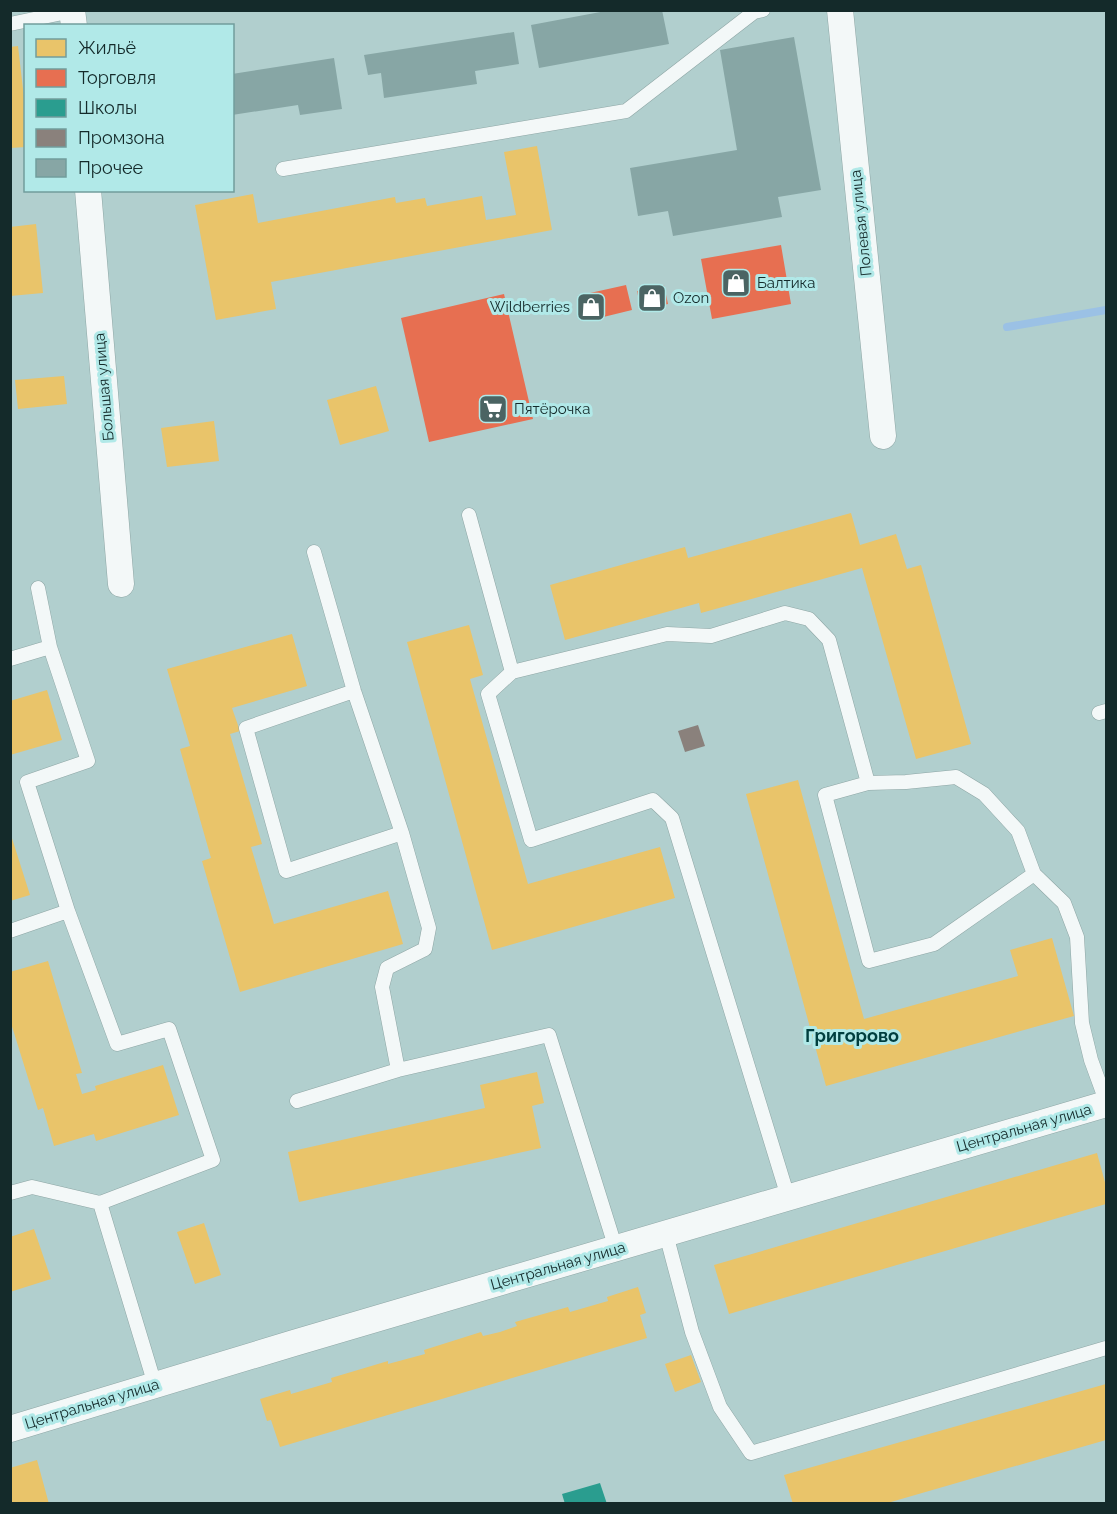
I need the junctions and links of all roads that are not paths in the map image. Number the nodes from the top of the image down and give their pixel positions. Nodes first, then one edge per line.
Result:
1 (763, 10) edge
2 (840, 10) edge
3 (72, 11) edge
4 (10, 24) edge
5 (283, 169) dead end
6 (88, 192) edge
7 (883, 436) dead end
8 (469, 515) dead end
9 (314, 552) dead end
10 (121, 584) dead end
11 (38, 588) dead end
12 (50, 647) junction
13 (10, 659) edge
14 (512, 672) junction
15 (354, 691) junction
16 (868, 783) junction
17 (402, 833) junction
18 (1034, 874) junction
19 (68, 911) junction
20 (10, 931) edge
21 (398, 1070) junction
22 (297, 1101) dead end
23 (1107, 1103) edge
24 (10, 1193) edge
25 (788, 1197) junction
26 (100, 1203) junction
27 (666, 1234) junction
28 (616, 1249) junction
29 (1107, 1348) edge
30 (154, 1385) junction
31 (10, 1429) edge

1 - 5 lane
2 - 7 street, Полевая улица
3 - 4 lane
6 - 10 street, Большая улица
8 - 14 lane
9 - 15 lane
11 - 12 lane
12 - 13 lane
12 - 19 lane
14 - 16 lane
14 - 25 lane
15 - 17 lane
15 - 17 lane
16 - 18 lane
16 - 18 lane
17 - 21 lane
18 - 23 lane
19 - 20 lane
19 - 26 lane
21 - 22 lane
21 - 28 lane
23 - 25 street, Центральная улица
24 - 26 lane
25 - 27 street, Центральная улица
26 - 30 lane
27 - 28 street, Центральная улица
27 - 29 lane
28 - 30 street, Центральная улица
30 - 31 street, Центральная улица

